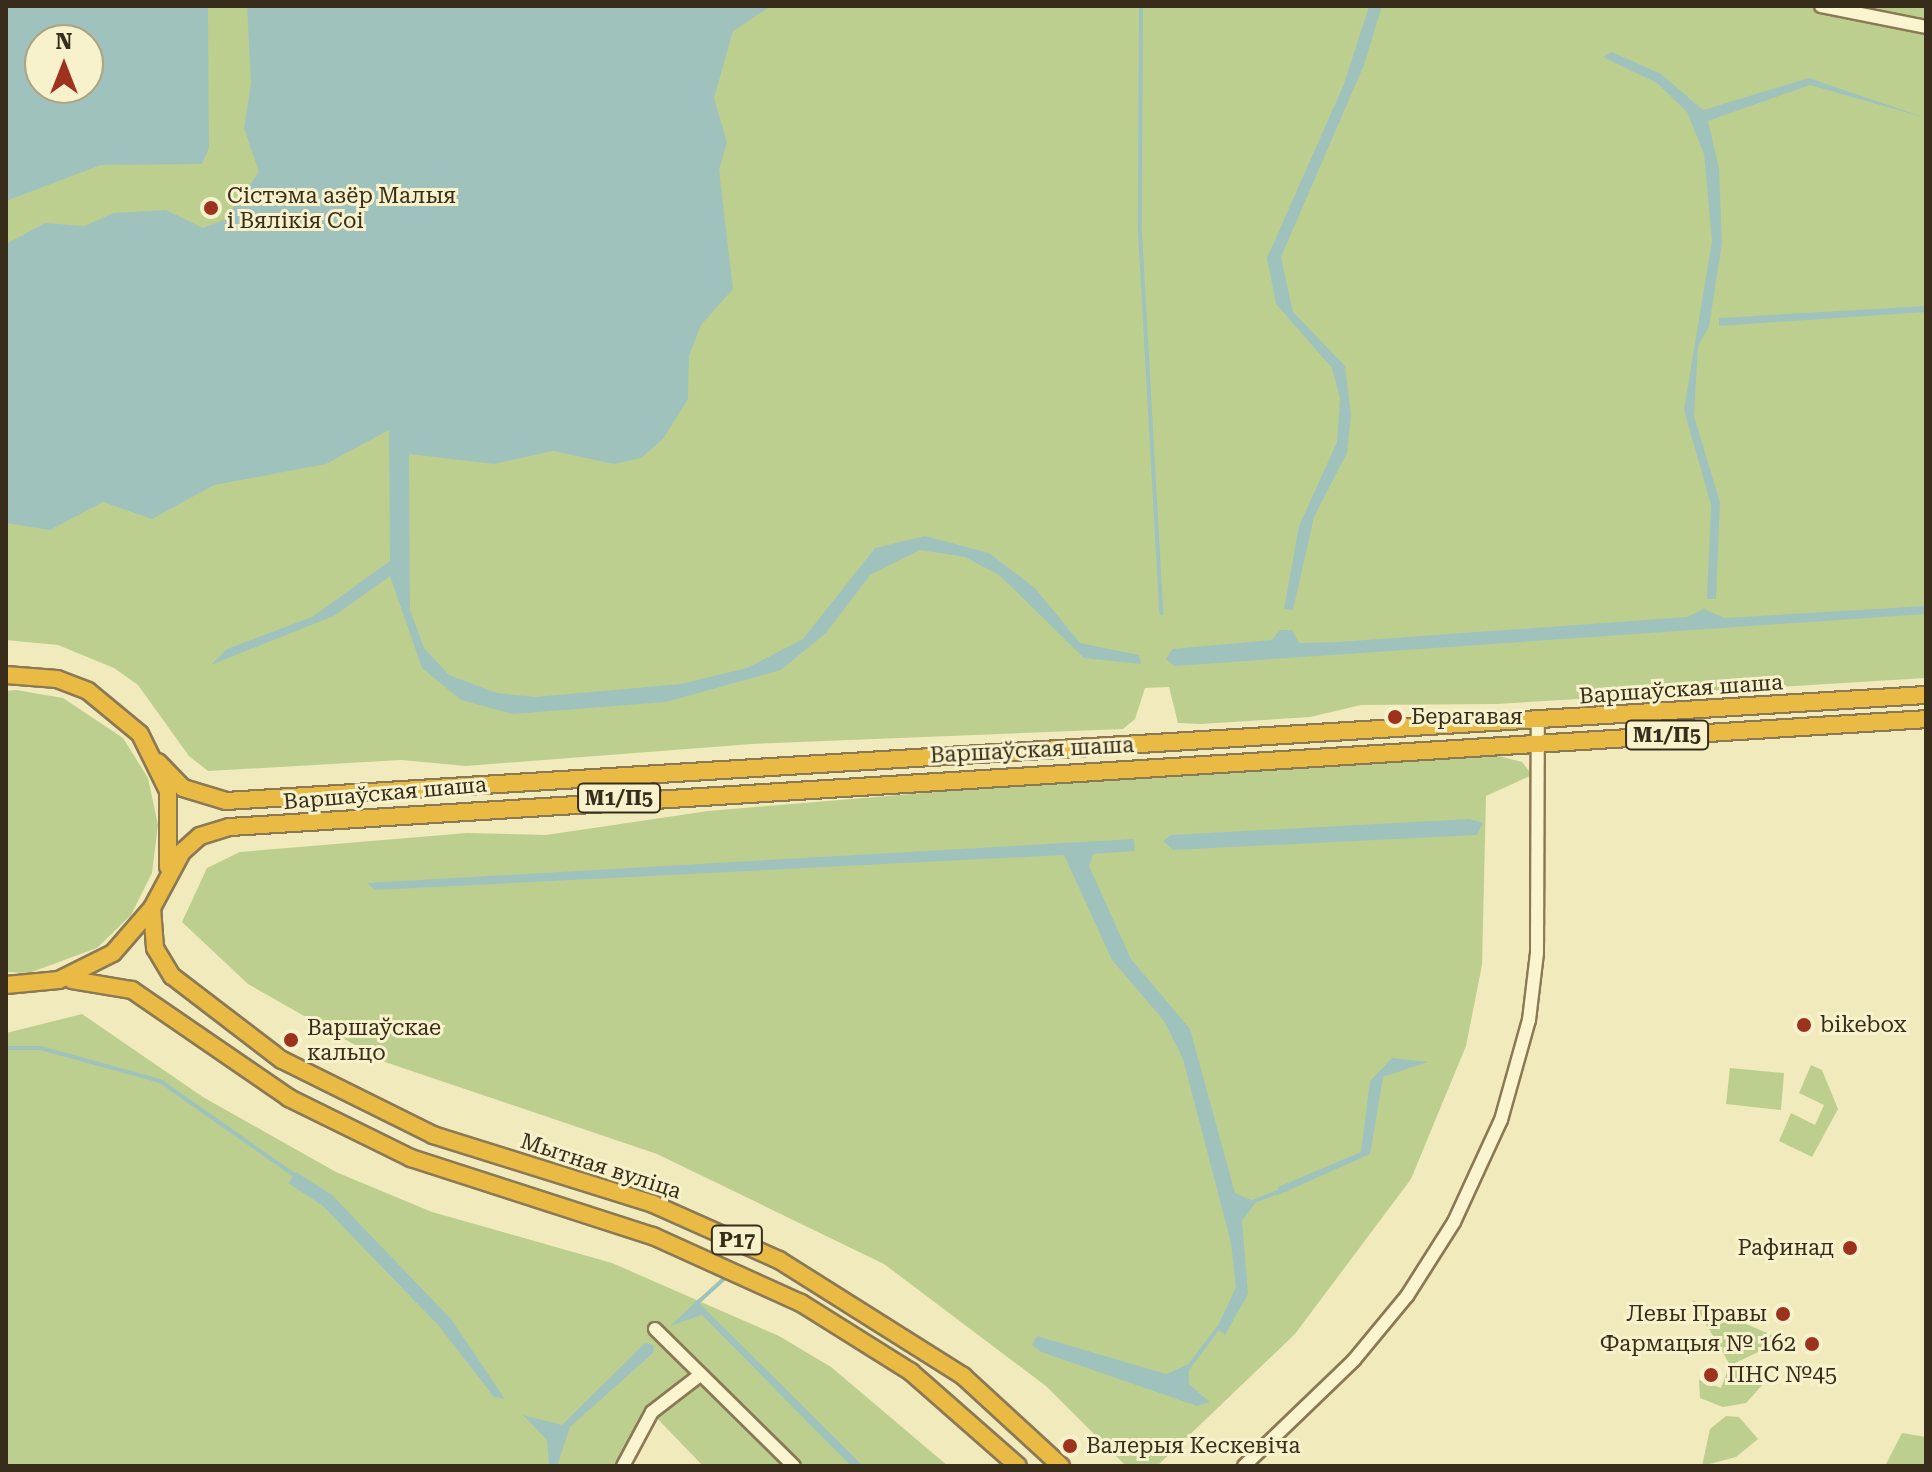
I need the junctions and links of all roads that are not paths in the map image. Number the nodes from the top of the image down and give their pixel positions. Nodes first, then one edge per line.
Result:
1 (1821, 6) edge
2 (1926, 27) edge
3 (6, 675) edge
4 (1926, 695) edge
5 (1926, 719) edge
6 (1538, 720) junction
7 (1540, 742) junction
8 (158, 762) junction
9 (165, 880) junction
10 (152, 908) junction
11 (59, 980) junction
12 (6, 985) edge
13 (655, 1329) dead end
14 (700, 1375) junction
15 (623, 1466) edge
16 (794, 1466) edge
17 (1018, 1466) edge
18 (1061, 1466) edge
19 (1244, 1466) edge

1 - 2 street
3 - 8 highway, Варшаўская шаша / М1/П5
4 - 6 highway, Варшаўская шаша / М1/П5
5 - 7 highway, Варшаўская шаша / М1/П5
6 - 7 street
6 - 8 highway, Варшаўская шаша / М1/П5
7 - 9 highway, Варшаўская шаша / М1/П5
7 - 19 street
8 - 9 highway, Варшаўская шаша / М1/П5
9 - 10 highway, Варшаўская шаша / М1/П5
10 - 11 highway, Варшаўская шаша / М1/П5
10 - 18 highway, Мытная вуліца / Р17
11 - 12 highway, Варшаўская шаша / М1/П5
11 - 17 highway, Р17
13 - 14 street
14 - 15 street
14 - 16 street

